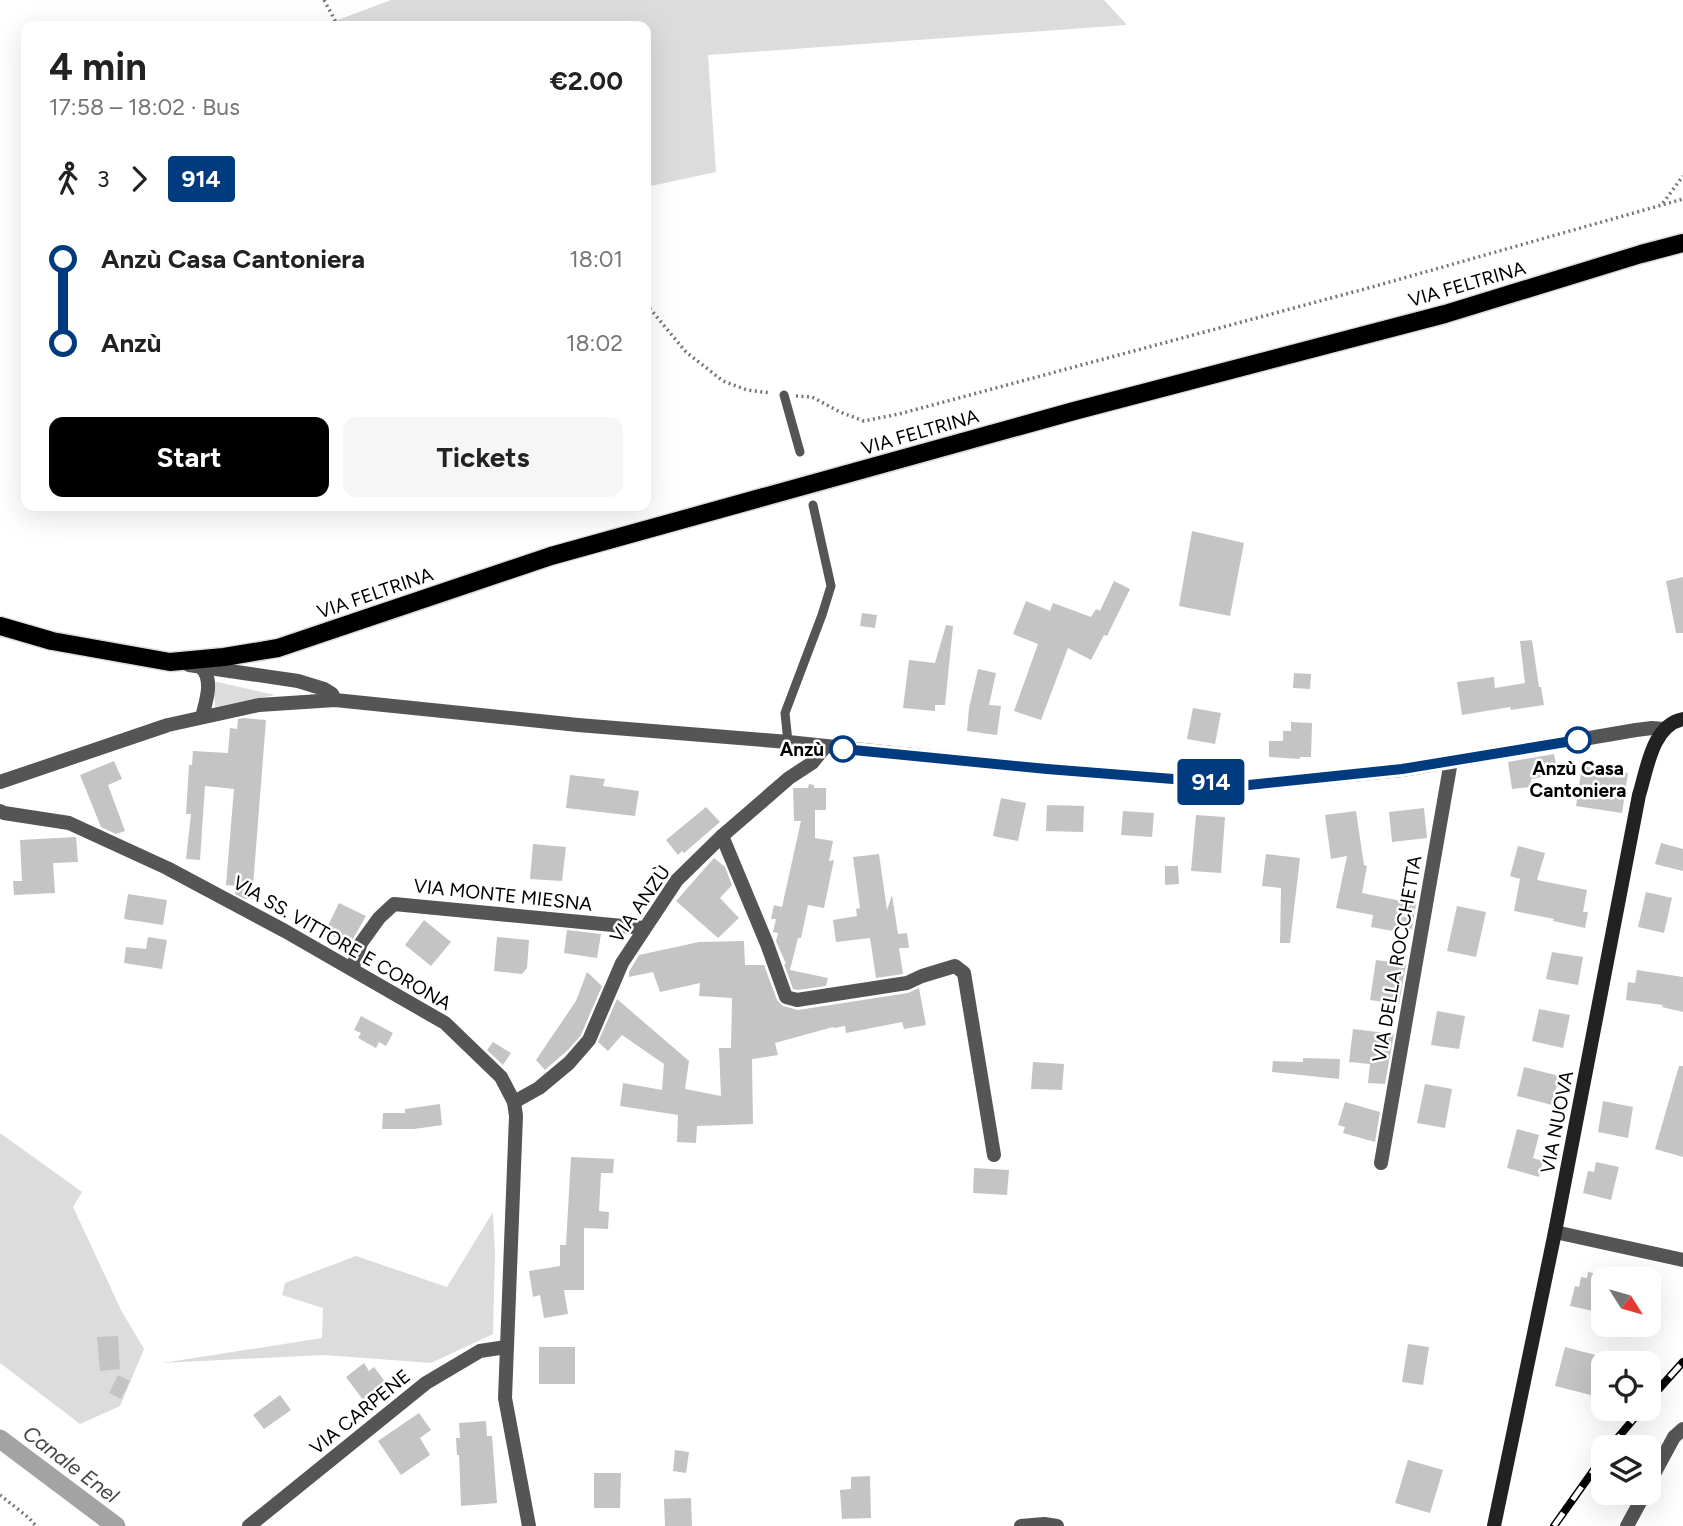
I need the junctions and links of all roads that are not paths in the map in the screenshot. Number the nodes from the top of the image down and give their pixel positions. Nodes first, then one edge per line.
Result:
1 (1683, 243) edge
2 (784, 395) road end
3 (800, 452) dead end
4 (813, 505) dead end
5 (0, 626) edge
6 (170, 662) junction
7 (201, 667) junction
8 (335, 701) junction
9 (202, 717) junction
10 (1683, 719) edge
11 (1664, 729) junction
12 (788, 742) junction
13 (825, 747) junction
14 (1451, 761) junction
15 (0, 782) edge
16 (1, 813) edge
17 (722, 836) junction
18 (644, 928) junction
19 (352, 969) junction
20 (514, 1102) junction
21 (993, 1155) dead end
22 (1381, 1163) dead end
23 (1555, 1232) junction
24 (1683, 1260) edge
25 (506, 1348) junction
26 (1683, 1429) edge
27 (1661, 1462) edge
28 (1638, 1505) edge
29 (249, 1526) edge
30 (529, 1526) edge
31 (1021, 1526) edge
32 (1057, 1526) edge
33 (1494, 1526) edge
34 (1627, 1526) edge

1 - 6 main road, VIA FELTRINA
2 - 3 lane
4 - 12 lane
5 - 6 main road, VIA FELTRINA
6 - 7 street, VIA FELTRINA
7 - 8 street, VIA FELTRINA
7 - 9 street
8 - 9 street
8 - 12 street, VIA FELTRINA
9 - 15 street
10 - 11 street, VIA FELTRINA
11 - 14 street, VIA FELTRINA
11 - 23 street, VIA NUOVA
12 - 13 street, VIA FELTRINA
13 - 14 street, VIA FELTRINA
13 - 17 street, VIA ANZÙ
14 - 22 street, VIA DELLA ROCCHETTA
16 - 19 street, VIA SS. VITTORE E CORONA
17 - 18 street, VIA ANZÙ
17 - 21 street
18 - 19 street, VIA MONTE MIESNA
18 - 20 street, VIA ANZÙ
19 - 20 street, VIA SS. VITTORE E CORONA
20 - 25 street
23 - 24 street
23 - 33 street, VIA NUOVA
25 - 29 street, VIA CARPENE
25 - 30 street
26 - 27 street
28 - 34 street
31 - 32 street

